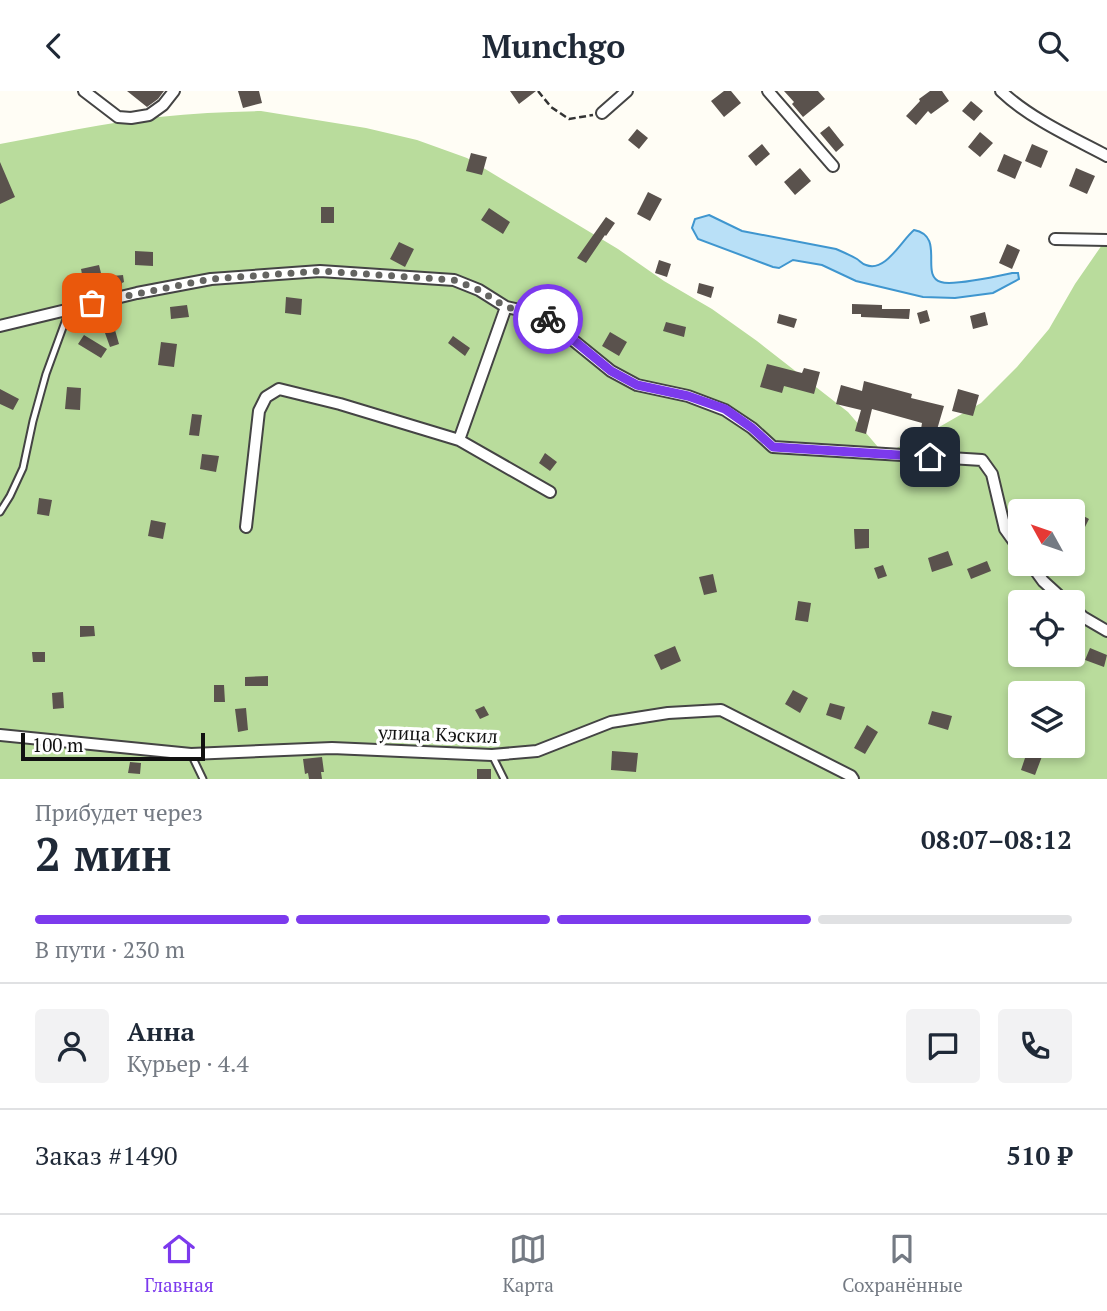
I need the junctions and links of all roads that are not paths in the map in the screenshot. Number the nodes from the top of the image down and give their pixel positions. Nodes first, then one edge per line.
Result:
1 (84, 91) edge
2 (174, 91) edge
3 (627, 91) edge
4 (768, 91) edge
5 (1001, 91) edge
6 (603, 113) road end
7 (1107, 156) edge
8 (833, 166) dead end
9 (1055, 239) dead end
10 (1107, 240) edge
11 (506, 307) junction
12 (69, 309) junction
13 (0, 326) edge
14 (460, 440) junction
15 (550, 492) dead end
16 (0, 512) edge
17 (246, 527) dead end
18 (1008, 533) edge
19 (1039, 576) edge
20 (1052, 590) edge
21 (1085, 618) edge
22 (1107, 631) edge
23 (0, 735) edge
24 (191, 754) junction
25 (492, 755) junction
26 (203, 779) edge
27 (504, 779) edge
28 (853, 779) edge

1 - 2 street
3 - 6 street
4 - 8 street
5 - 7 street
9 - 10 street
11 - 12 street
11 - 14 street
11 - 18 street
12 - 13 street
12 - 16 lane
14 - 15 street
14 - 17 street
19 - 20 street
21 - 22 street
23 - 24 street, улица Кэскил
24 - 25 street, улица Кэскил
24 - 26 lane
25 - 27 lane
25 - 28 street, улица Кэскил

